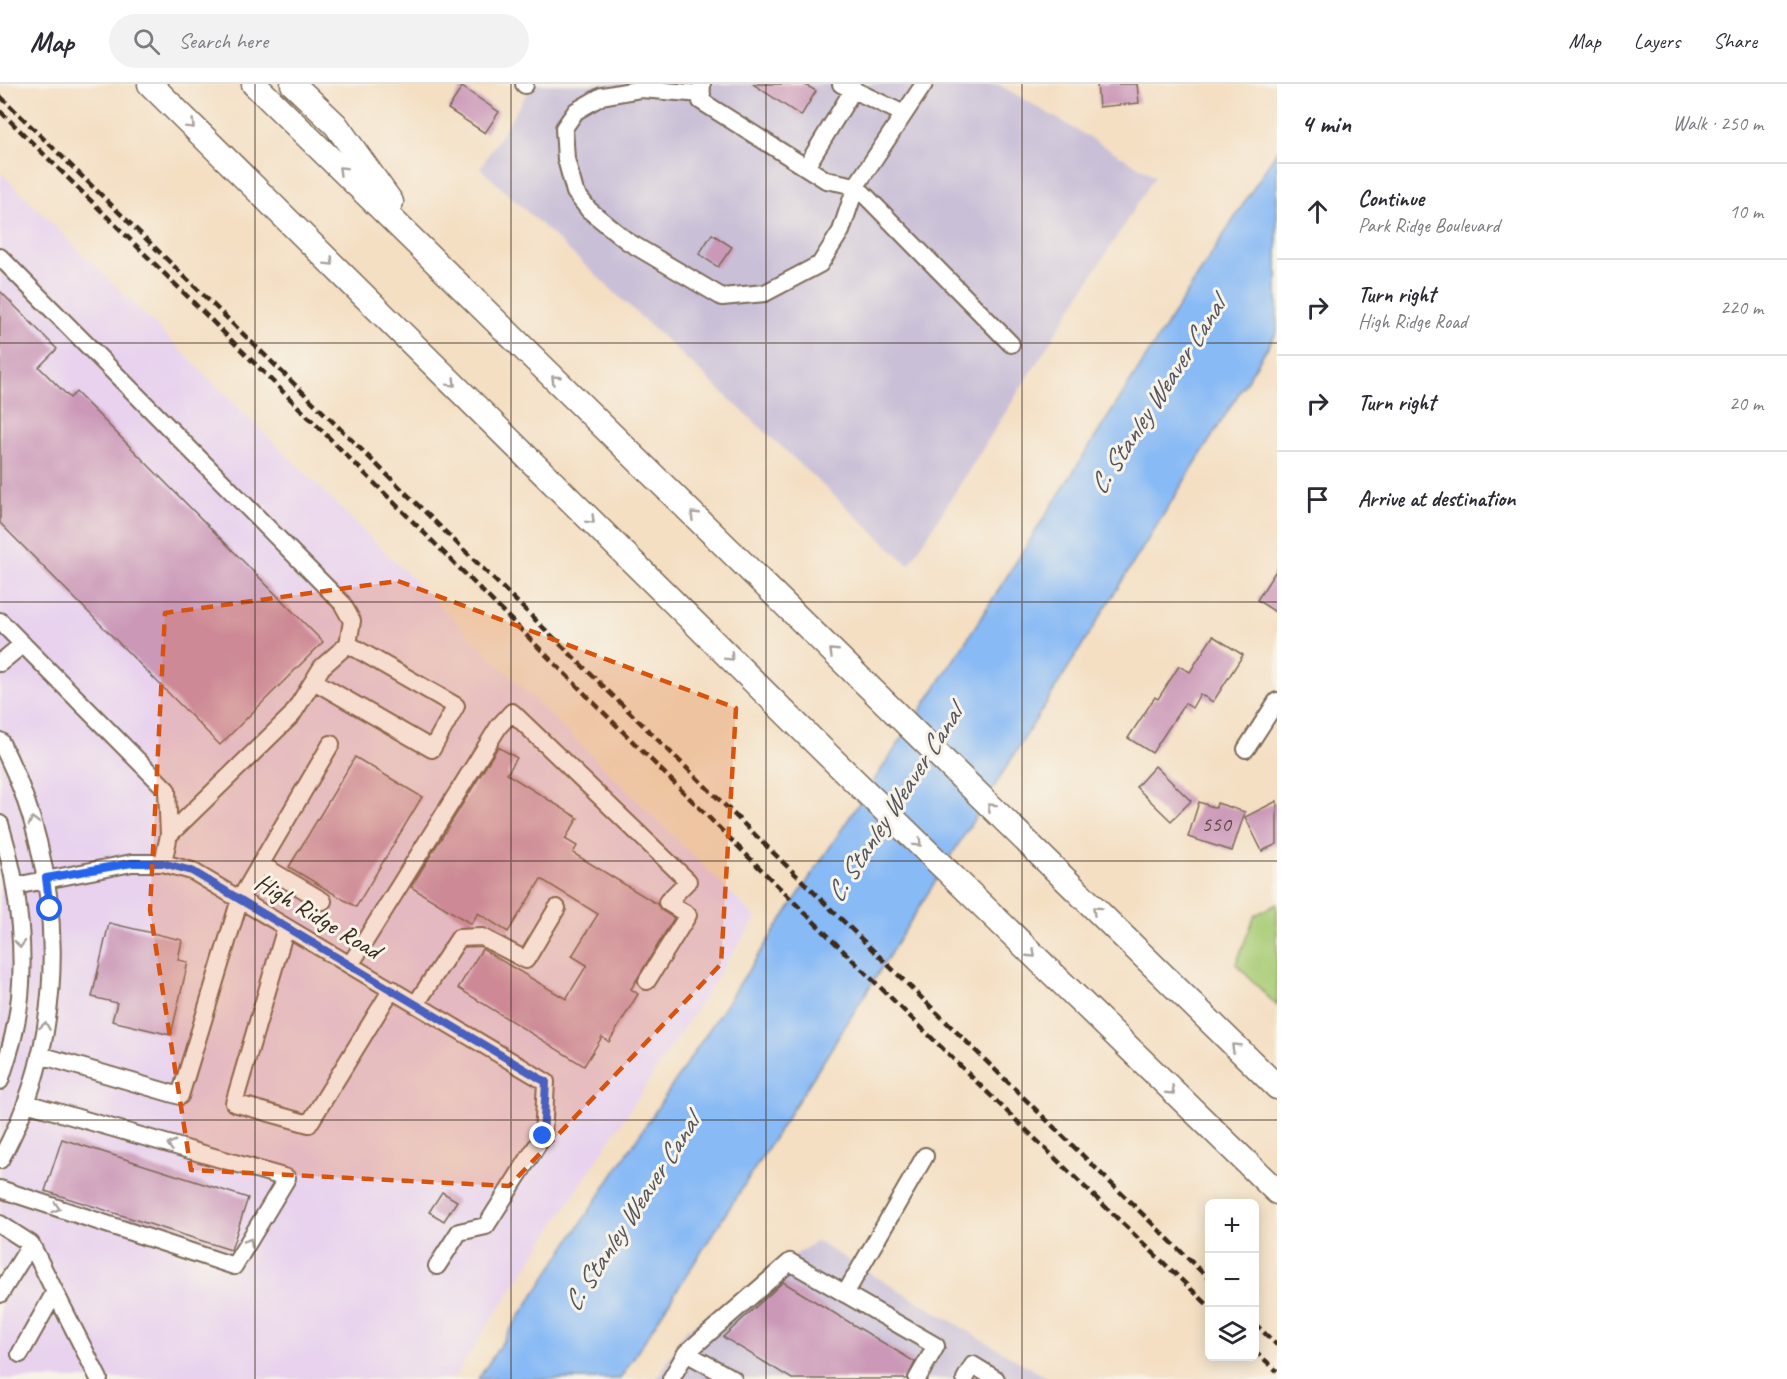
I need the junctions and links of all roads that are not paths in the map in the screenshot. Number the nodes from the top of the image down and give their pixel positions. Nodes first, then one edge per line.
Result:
1 (150, 84) edge
2 (254, 84) edge
3 (293, 84) edge
4 (924, 84) edge
5 (847, 87) edge
6 (702, 89) edge
7 (904, 114) junction
8 (806, 167) junction
9 (856, 186) junction
10 (429, 255) junction
11 (0, 257) edge
12 (1011, 345) dead end
13 (0, 621) edge
14 (23, 644) junction
15 (348, 644) junction
16 (0, 663) edge
17 (314, 681) junction
18 (1277, 701) edge
19 (0, 741) edge
20 (331, 744) dead end
21 (1246, 749) dead end
22 (0, 824) edge
23 (169, 836) junction
24 (163, 863) junction
25 (260, 864) junction
26 (46, 878) junction
27 (15, 886) junction
28 (240, 899) junction
29 (322, 901) dead end
30 (557, 908) dead end
31 (286, 927) junction
32 (350, 965) junction
33 (647, 981) dead end
34 (392, 989) junction
35 (416, 1004) junction
36 (40, 1055) junction
37 (0, 1081) edge
38 (1277, 1087) edge
39 (26, 1103) junction
40 (926, 1156) dead end
41 (0, 1160) edge
42 (0, 1189) edge
43 (1277, 1192) edge
44 (0, 1224) edge
45 (32, 1244) junction
46 (437, 1266) dead end
47 (55, 1292) junction
48 (0, 1294) edge
49 (845, 1294) junction
50 (686, 1353) junction
51 (20, 1354) dead end
52 (99, 1379) edge
53 (671, 1379) edge
54 (733, 1379) edge
55 (917, 1379) edge
56 (965, 1379) edge
57 (996, 1379) edge

1 -> 43 highway
10 -> 2 highway
3 - 10 highway
4 - 7 street
5 - 7 street
5 - 8 street
6 - 8 street
6 - 9 street
7 - 9 street
8 - 9 street
9 - 12 street
38 -> 10 highway
11 - 15 street
13 - 14 street
14 - 16 street
14 - 23 street
15 - 17 street
15 - 17 street
17 - 23 street
18 - 21 street
26 -> 19 street
20 - 25 street
22 - 27 street
23 - 24 street
24 - 26 street, High Ridge Road
24 - 28 street, High Ridge Road
25 - 28 street
25 - 29 street
26 - 27 street, High Ridge Road
36 -> 26 street
27 -> 37 street
28 - 31 street, High Ridge Road
28 - 36 street
30 - 35 street
31 - 32 street, High Ridge Road
31 - 34 street
32 - 33 street
32 - 34 street, High Ridge Road
34 - 35 street, High Ridge Road
35 - 46 street, High Ridge Road
36 - 39 street
39 - 41 street
42 -> 39 street
40 - 49 street
44 - 45 street
45 - 47 street
45 - 48 street
47 - 51 street
47 - 52 street
49 - 50 street
49 - 55 street
50 - 53 street
50 - 54 street
56 - 57 street

